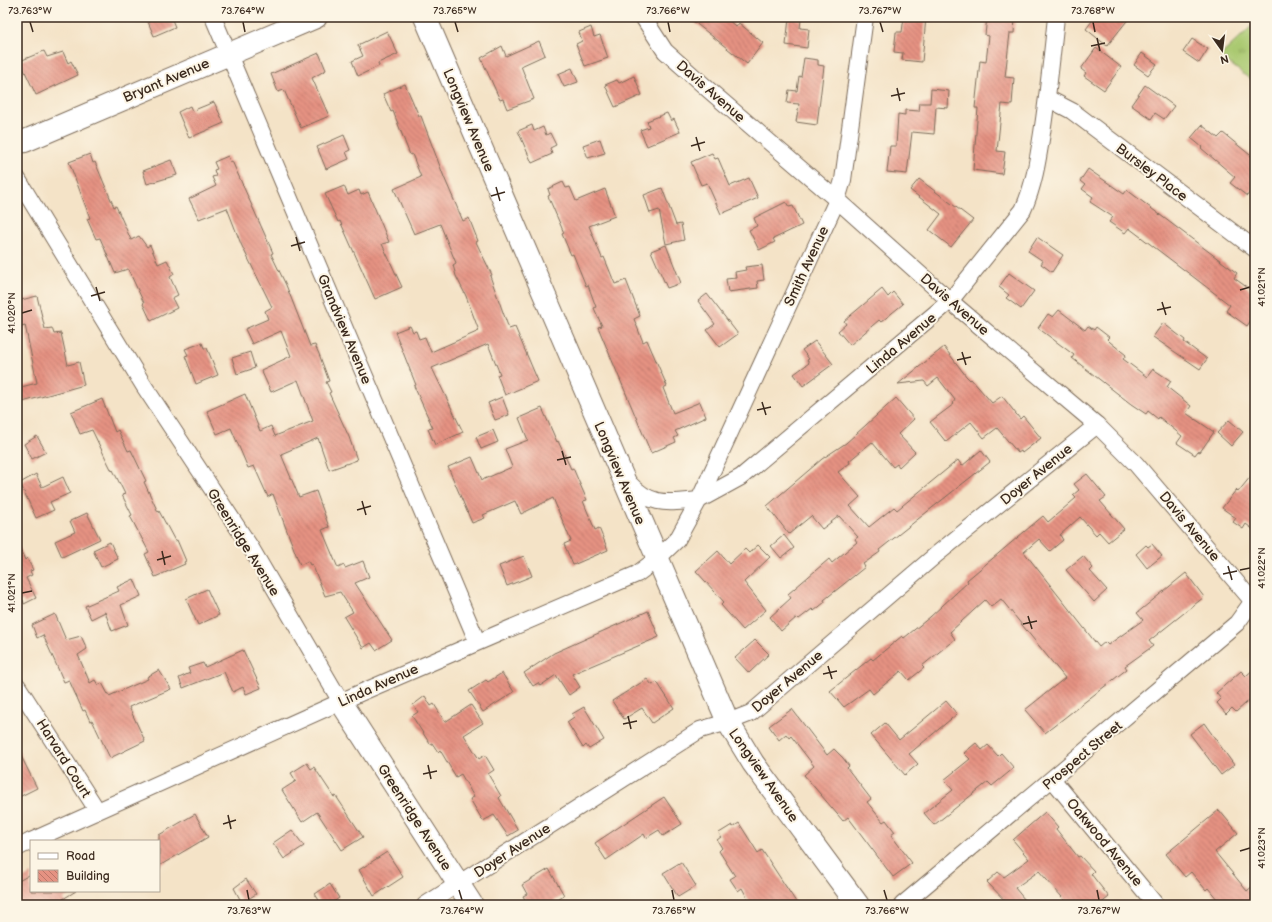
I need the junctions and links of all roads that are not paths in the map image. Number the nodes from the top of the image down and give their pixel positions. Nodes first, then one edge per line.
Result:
1 (213, 17) edge
2 (316, 17) edge
3 (425, 17) edge
4 (643, 17) edge
5 (865, 17) edge
6 (1056, 17) edge
7 (228, 54) junction
8 (1047, 98) junction
9 (17, 142) edge
10 (17, 178) edge
11 (836, 200) junction
12 (1255, 249) edge
13 (950, 300) junction
14 (1098, 425) junction
15 (619, 471) junction
16 (699, 500) junction
17 (657, 560) junction
18 (1254, 601) edge
19 (477, 641) junction
20 (17, 685) edge
21 (341, 702) junction
22 (728, 722) junction
23 (1053, 780) junction
24 (97, 810) junction
25 (33, 840) edge
26 (30, 842) edge
27 (17, 848) edge
28 (458, 884) junction
29 (425, 905) edge
30 (472, 905) edge
31 (858, 905) edge
32 (902, 905) edge
33 (1156, 905) edge

1 - 7 street, Grandview Avenue
2 - 7 street, Bryant Avenue
3 - 15 street, Longview Avenue
4 - 11 street, Davis Avenue
5 - 11 street, Smith Avenue
6 - 8 street, Linda Avenue
7 - 9 street, Bryant Avenue
7 - 19 street, Grandview Avenue
8 - 12 street, Bursley Place
8 - 13 street, Linda Avenue
10 - 21 street, Greenridge Avenue
11 - 13 street, Davis Avenue
11 - 16 street, Smith Avenue
13 - 14 street, Davis Avenue
13 - 16 street, Linda Avenue
14 - 18 street, Davis Avenue
14 - 22 street, Doyer Avenue
15 - 16 street, Linda Avenue
15 - 17 street, Longview Avenue
16 - 17 street, Linda Avenue
17 - 19 street, Linda Avenue
17 - 22 street, Longview Avenue
18 - 23 street, Prospect Street
19 - 21 street, Linda Avenue
20 - 24 street, Harvard Court
21 - 24 street, Linda Avenue
21 - 28 street, Greenridge Avenue
22 - 28 street, Doyer Avenue
22 - 31 street, Longview Avenue
23 - 32 street, Prospect Street
23 - 33 street, Oakwood Avenue
24 - 25 street, Linda Avenue
26 - 27 street, Linda Avenue
28 - 29 street, Doyer Avenue
28 - 30 street, Greenridge Avenue

